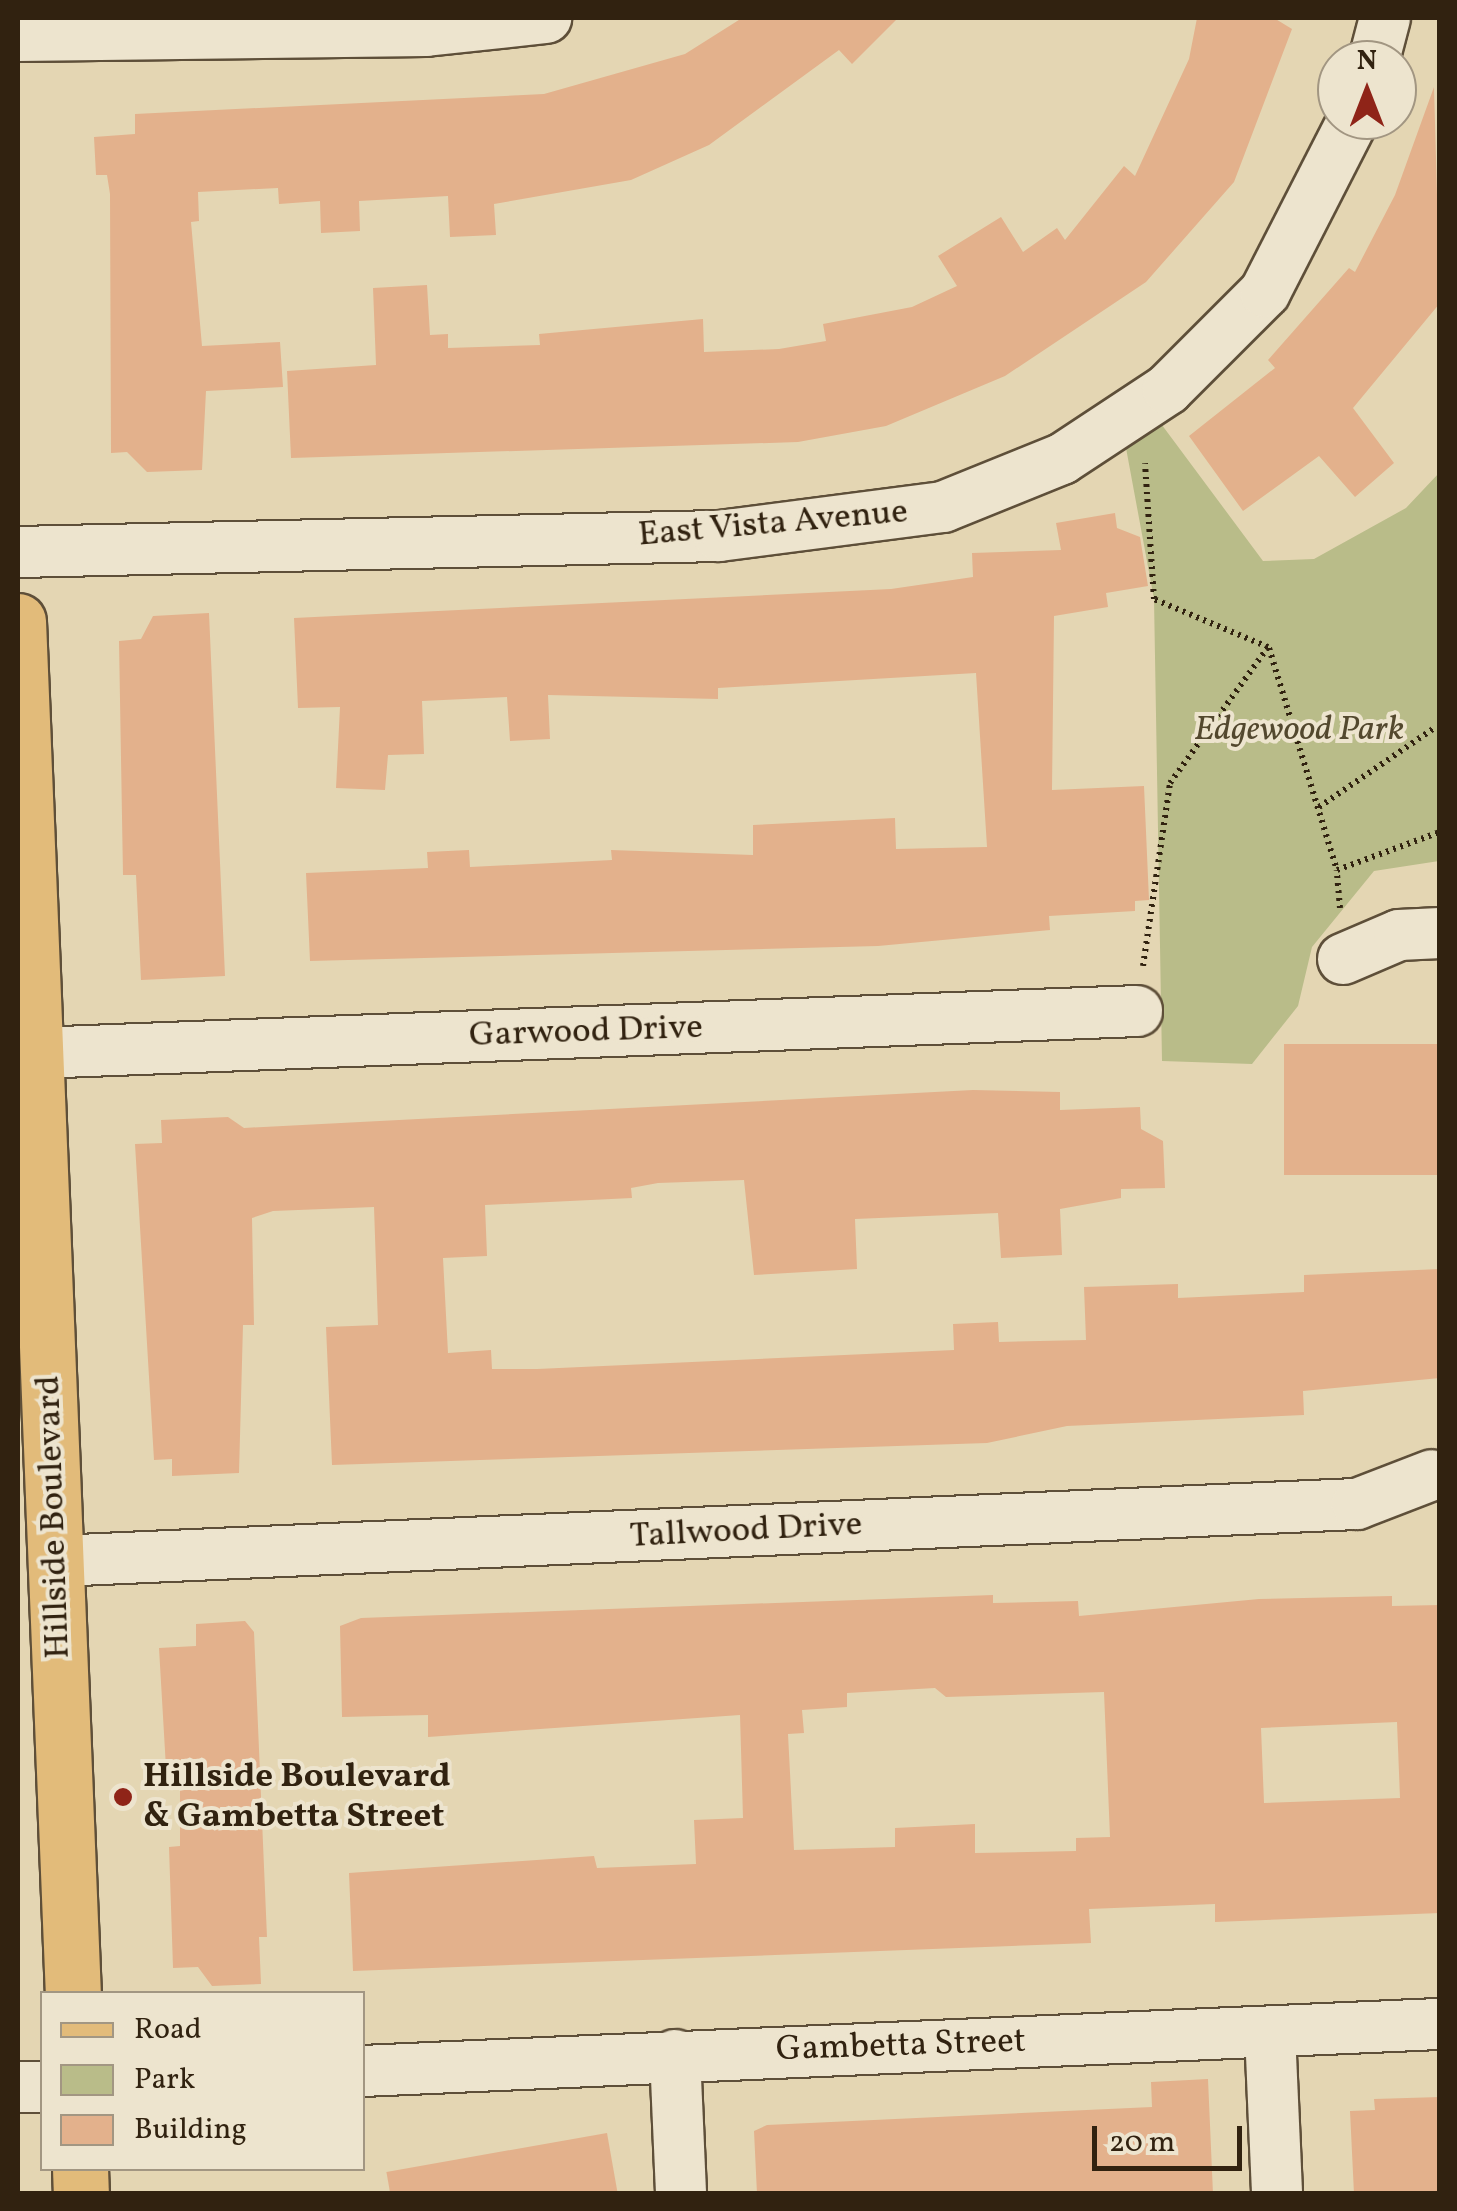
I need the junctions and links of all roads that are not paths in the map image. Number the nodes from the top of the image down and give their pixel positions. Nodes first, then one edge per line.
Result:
1 (546, 18) edge
2 (18, 36) edge
3 (1343, 140) edge
4 (18, 552) edge
5 (18, 620) edge
6 (1440, 934) edge
7 (1344, 959) road end
8 (25, 973) edge
9 (1136, 1012) road end
10 (35, 1053) junction
11 (1432, 1476) dead end
12 (56, 1562) junction
13 (74, 1991) edge
14 (1440, 2024) edge
15 (1270, 2032) junction
16 (675, 2054) junction
17 (365, 2070) edge
18 (681, 2194) edge
19 (1276, 2194) edge

1 - 2 street
3 - 4 street, East Vista Avenue
5 - 8 main road, Hillside Boulevard
6 - 7 street
8 - 10 main road, Hillside Boulevard
9 - 10 street, Garwood Drive
10 - 12 main road, Hillside Boulevard
11 - 12 street, Tallwood Drive
12 - 13 main road, Hillside Boulevard
14 - 15 street, Gambetta Street
15 - 16 street, Gambetta Street
15 - 19 street
16 - 17 street, Gambetta Street
16 - 18 street

